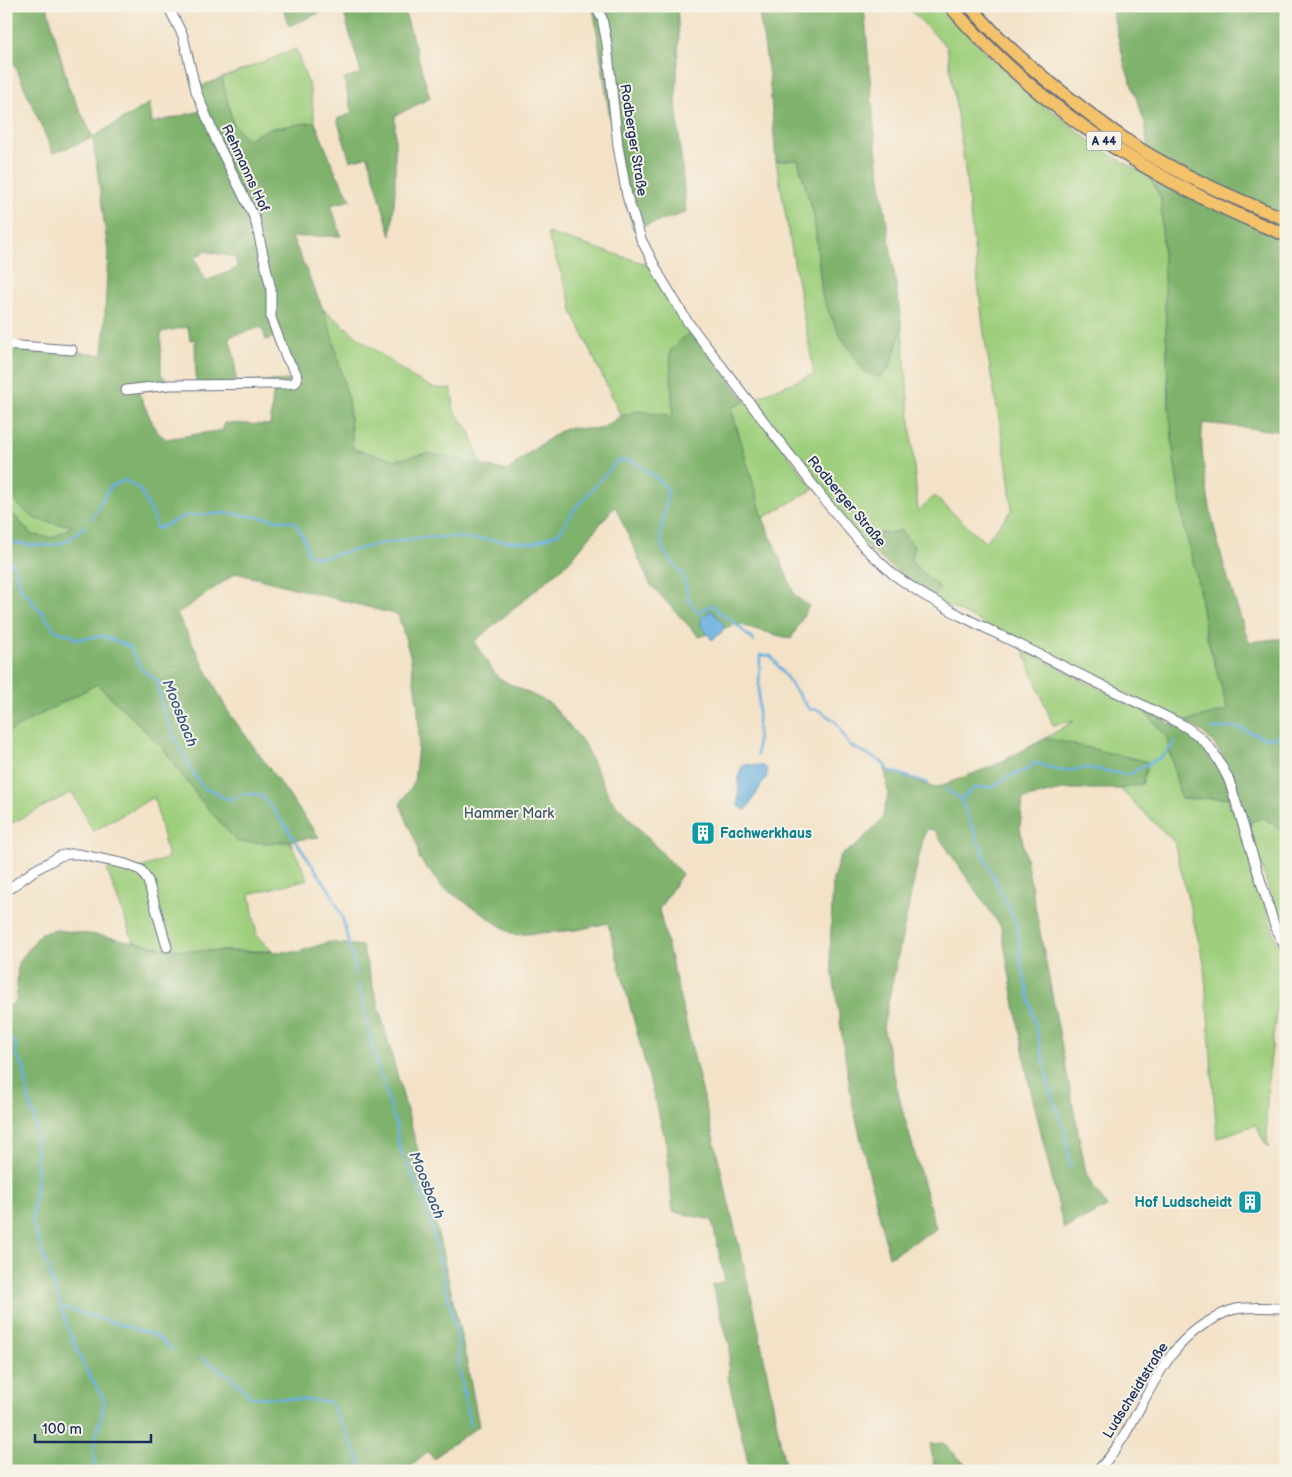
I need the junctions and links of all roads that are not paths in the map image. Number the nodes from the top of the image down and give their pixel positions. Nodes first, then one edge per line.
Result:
1 (168, 6) edge
2 (595, 6) edge
3 (950, 6) edge
4 (970, 6) edge
5 (1286, 219) edge
6 (1286, 235) edge
7 (6, 345) edge
8 (72, 350) dead end
9 (126, 390) dead end
10 (6, 891) edge
11 (167, 946) dead end
12 (1286, 948) edge
13 (1286, 1308) edge
14 (1097, 1471) edge

1 - 9 street, Rehmanns Hof
2 - 12 street, Rodberger Straße
3 - 6 highway, A 44
4 - 5 highway, A 44
7 - 8 street
10 - 11 street
13 - 14 street, Ludscheidtstraße

